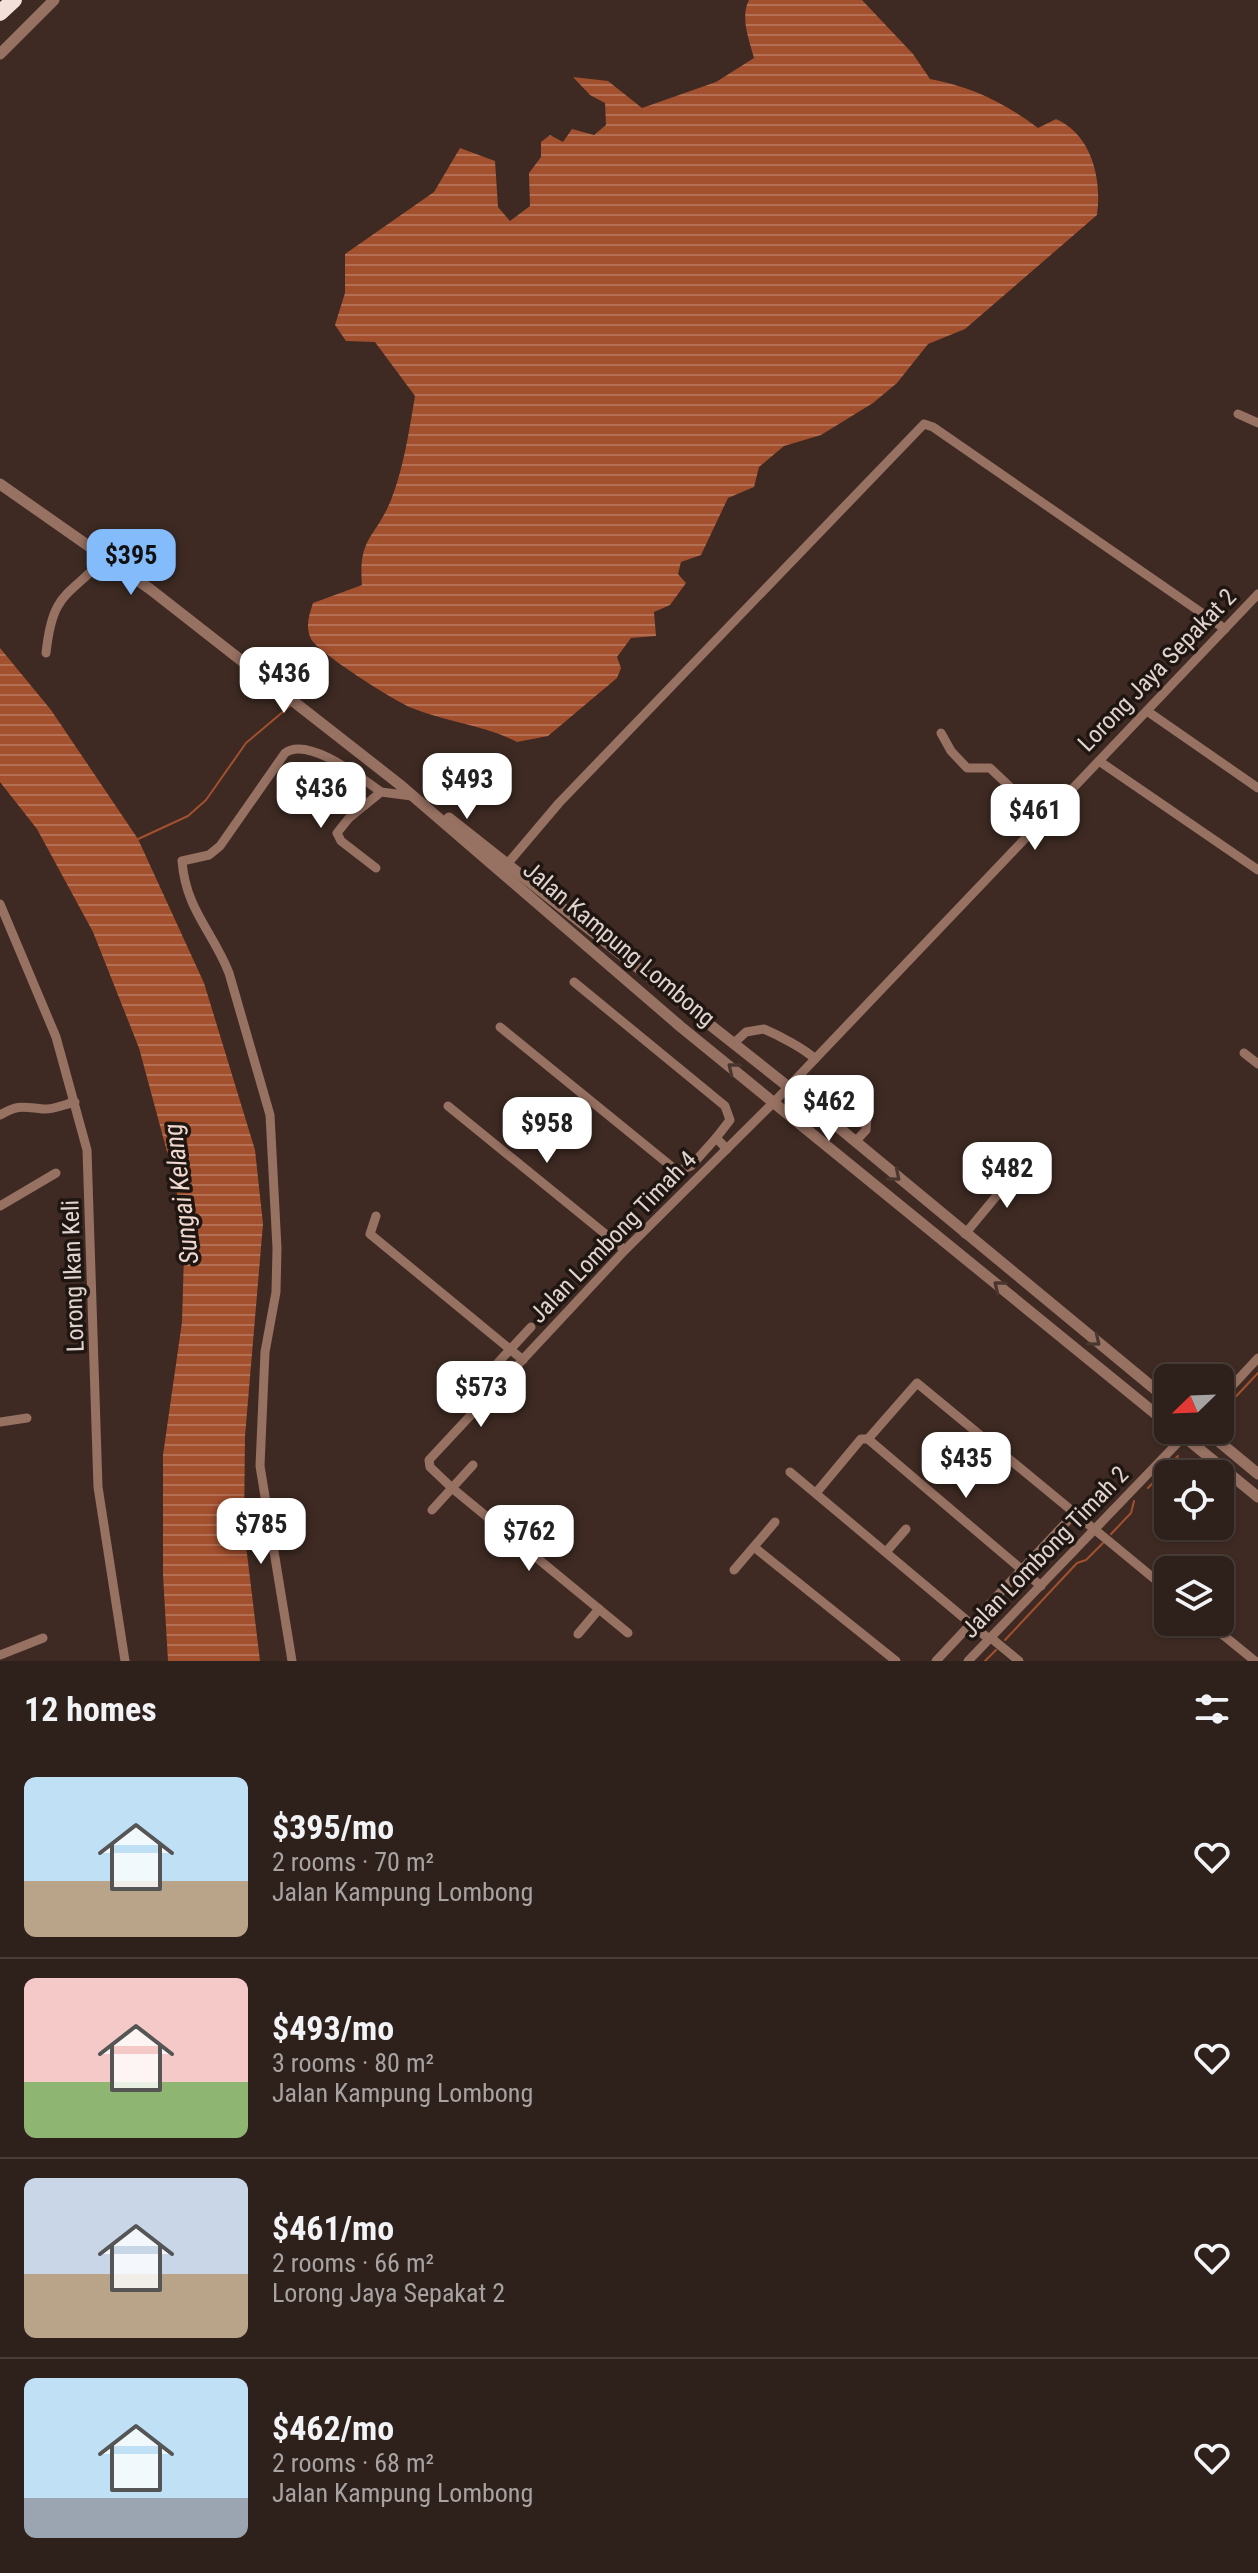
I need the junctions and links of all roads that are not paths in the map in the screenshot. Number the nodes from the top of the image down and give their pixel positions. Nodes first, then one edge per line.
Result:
1 (14, 0) edge
2 (54, 0) edge
3 (0, 13) edge
4 (0, 54) edge
5 (1238, 414) dead end
6 (1258, 423) edge
7 (0, 484) edge
8 (106, 556) junction
9 (1258, 594) edge
10 (1225, 629) junction
11 (46, 653) dead end
12 (1147, 711) junction
13 (941, 733) dead end
14 (1099, 761) junction
15 (399, 784) junction
16 (1258, 788) edge
17 (381, 792) junction
18 (412, 796) junction
19 (1044, 819) junction
20 (376, 868) dead end
21 (504, 868) junction
22 (1258, 870) edge
23 (0, 904) edge
24 (574, 982) dead end
25 (500, 1027) dead end
26 (734, 1043) junction
27 (1244, 1053) dead end
28 (815, 1059) junction
29 (1258, 1064) edge
30 (788, 1087) junction
31 (75, 1102) junction
32 (774, 1102) junction
33 (448, 1106) dead end
34 (815, 1108) junction
35 (0, 1115) edge
36 (716, 1138) junction
37 (855, 1142) junction
38 (727, 1149) junction
39 (1022, 1165) dead end
40 (56, 1173) dead end
41 (0, 1206) edge
42 (376, 1216) dead end
43 (965, 1234) junction
44 (625, 1250) junction
45 (531, 1327) dead end
46 (510, 1349) junction
47 (1258, 1358) edge
48 (523, 1360) junction
49 (493, 1368) dead end
50 (1234, 1384) edge
51 (1154, 1389) edge
52 (1154, 1413) edge
53 (27, 1418) dead end
54 (0, 1422) edge
55 (868, 1439) junction
56 (1172, 1444) edge
57 (1197, 1444) edge
58 (1222, 1444) edge
59 (473, 1465) dead end
60 (790, 1472) dead end
61 (1258, 1474) edge
62 (452, 1488) junction
63 (816, 1493) junction
64 (1258, 1497) edge
65 (432, 1510) dead end
66 (1075, 1513) junction
67 (775, 1522) dead end
68 (906, 1529) dead end
69 (1094, 1530) junction
70 (754, 1547) junction
71 (886, 1552) junction
72 (1022, 1568) junction
73 (734, 1570) dead end
74 (1154, 1579) edge
75 (1041, 1586) junction
76 (599, 1609) junction
77 (971, 1624) junction
78 (628, 1633) dead end
79 (578, 1634) dead end
80 (1224, 1636) edge
81 (43, 1638) dead end
82 (990, 1639) junction
83 (0, 1655) edge
84 (125, 1661) edge
85 (292, 1661) edge
86 (896, 1661) edge
87 (936, 1661) edge
88 (968, 1661) edge
89 (1019, 1661) edge
90 (1255, 1661) edge

1 - 3 highway
2 - 4 street
5 - 6 street
7 - 8 street
8 - 11 street
8 - 15 street
9 - 10 street, Lorong Jaya Sepakat 2
10 - 12 street, Lorong Jaya Sepakat 2
10 - 21 street
12 - 14 street, Lorong Jaya Sepakat 2
12 - 16 street
13 - 19 street
14 - 19 street, Lorong Jaya Sepakat 2
14 - 22 street
15 - 18 street, Jalan Kampung Lombong
15 - 21 street, Jalan Kampung Lombong
17 - 18 street
17 - 20 street
17 - 85 street
18 - 21 street, Jalan Kampung Lombong
19 - 28 street, Lorong Jaya Sepakat 2
21 - 26 street, Jalan Kampung Lombong
32 -> 21 street, Jalan Kampung Lombong
23 - 31 street, Lorong Ikan Keli
24 - 36 street
25 - 36 street
26 - 28 street
26 - 30 street, Jalan Kampung Lombong
27 - 29 street
28 - 30 street, Lorong Jaya Sepakat 2
30 - 32 street, Jalan Lombong Timah 4
30 - 34 street, Jalan Kampung Lombong
31 - 35 street
31 - 84 street, Lorong Ikan Keli
32 - 38 street, Jalan Lombong Timah 4
52 -> 32 street, Jalan Kampung Lombong
33 - 44 street
34 - 37 street, Jalan Kampung Lombong
34 - 37 street
36 - 38 street
37 -> 43 street, Jalan Kampung Lombong
38 - 44 street, Jalan Lombong Timah 4
39 - 43 street
40 - 41 street
42 - 46 street
43 -> 51 street, Jalan Kampung Lombong
44 - 48 street, Jalan Lombong Timah 4
45 - 46 street
46 - 48 street
46 - 49 street
47 - 50 street
48 - 62 street, Jalan Lombong Timah 4
53 - 54 street
55 - 63 street
55 - 66 street
55 - 72 street
56 - 69 street, Jalan Lombong Timah 2
57 - 64 street
58 - 61 street
59 - 62 street
60 - 63 street
62 - 65 street
62 - 76 street
63 - 71 street
66 - 69 street
66 - 72 street
67 - 70 street
68 - 71 street
69 - 74 street
69 - 75 street, Jalan Lombong Timah 2
70 - 73 street
70 - 86 street
71 - 77 street
72 - 75 street
72 - 77 street
75 - 82 street, Jalan Lombong Timah 2
76 - 78 street
76 - 79 street
77 - 82 street
77 - 87 street
80 - 90 street
81 - 83 street
82 - 88 street, Jalan Lombong Timah 2
82 - 89 street

